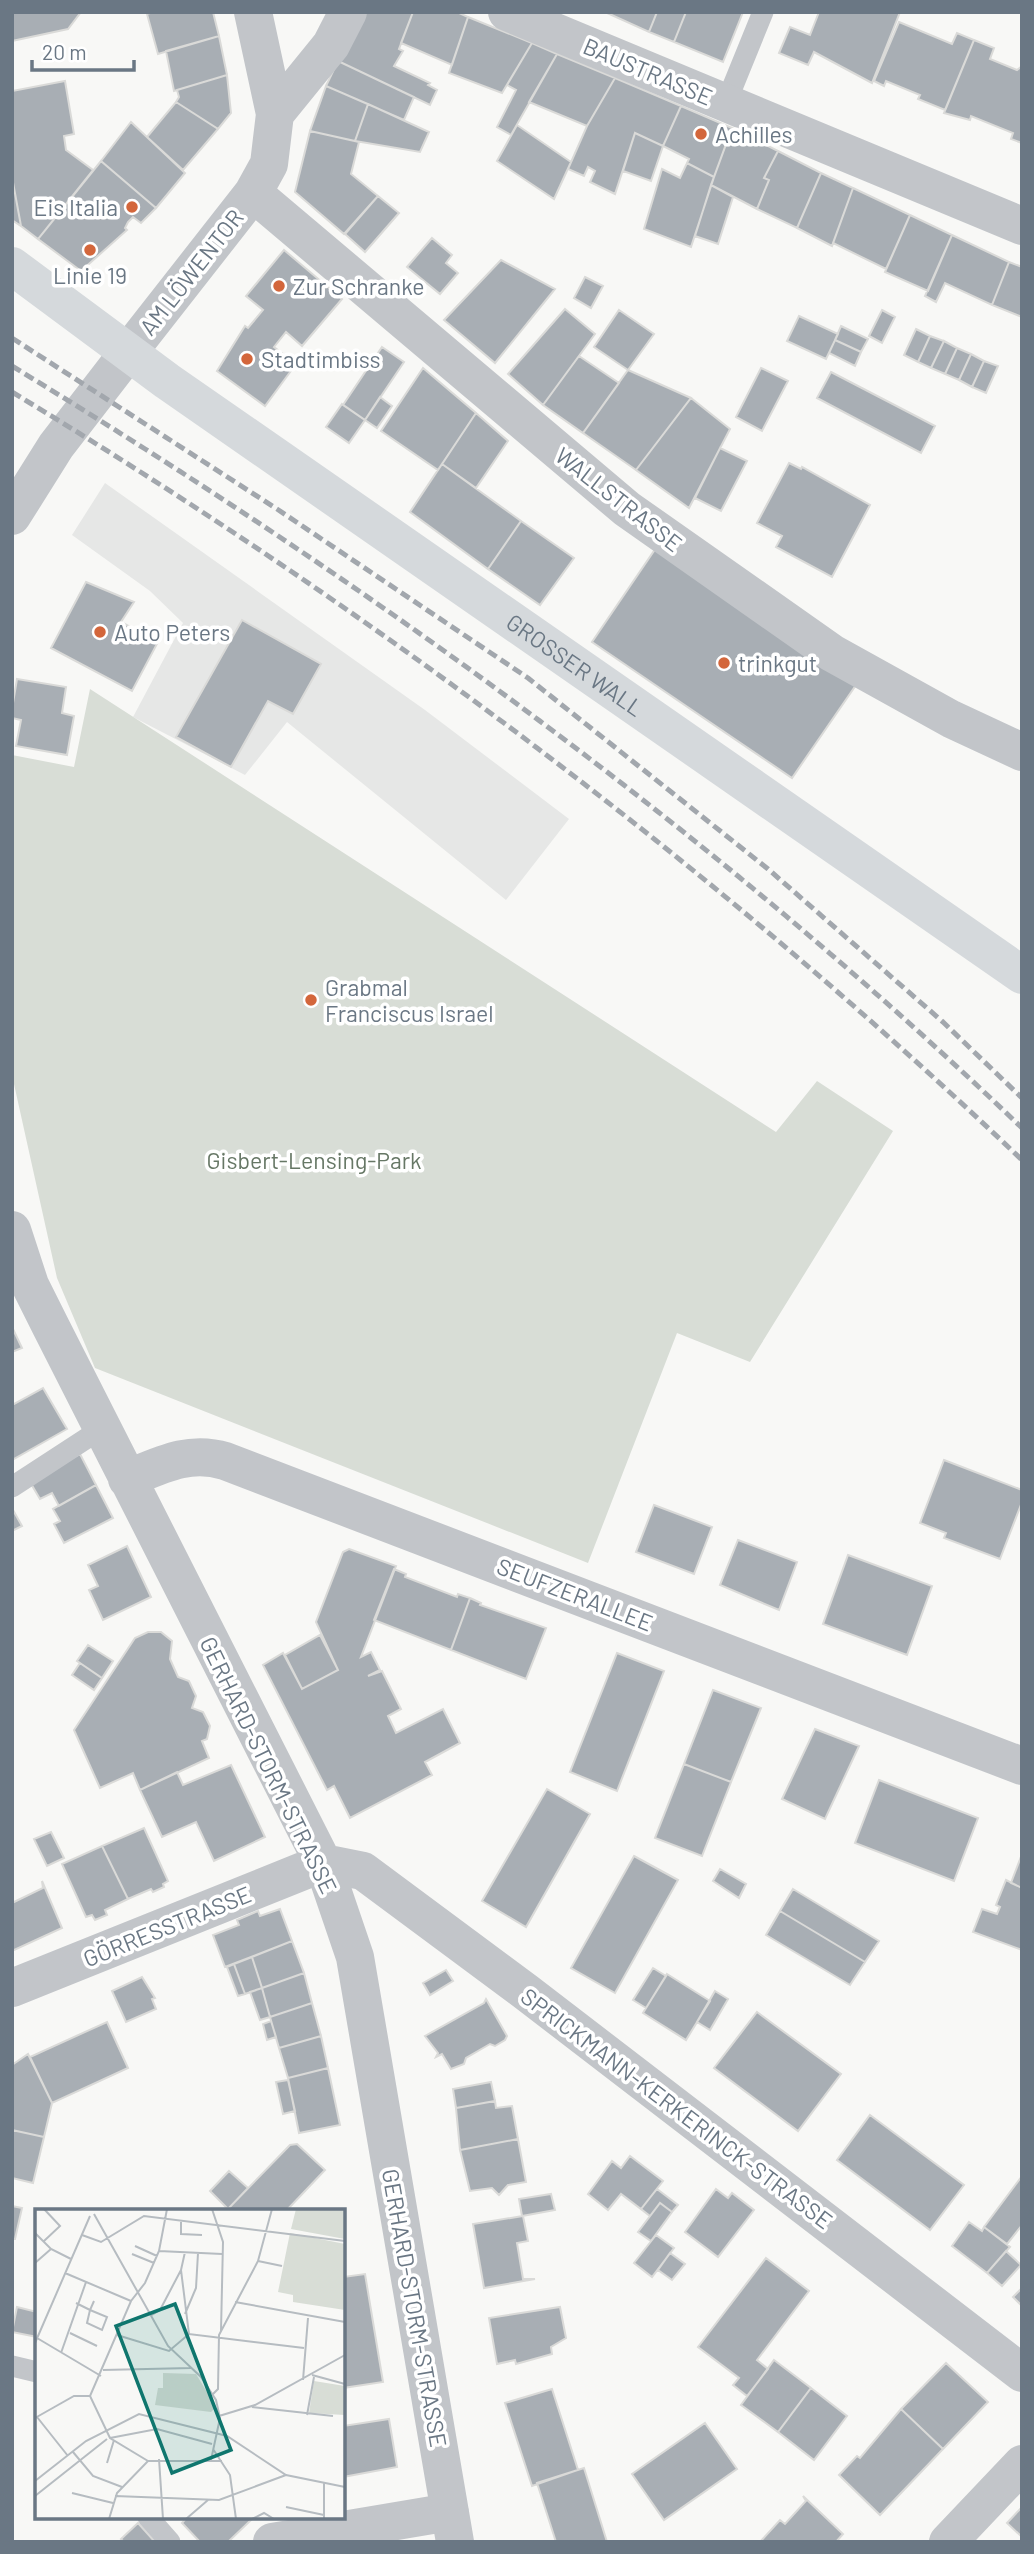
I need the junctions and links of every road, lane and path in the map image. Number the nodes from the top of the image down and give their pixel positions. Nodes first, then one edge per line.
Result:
1 (253, 12) edge
2 (348, 12) edge
3 (507, 12) edge
4 (764, 12) edge
5 (726, 103) junction
6 (275, 114) junction
7 (253, 193) junction
8 (1022, 226) edge
9 (12, 266) edge
10 (130, 351) junction
11 (12, 516) edge
12 (1022, 752) edge
13 (1022, 975) edge
14 (12, 1230) edge
15 (102, 1429) junction
16 (127, 1479) junction
17 (12, 1487) edge
18 (1022, 1766) edge
19 (323, 1863) junction
20 (12, 1989) edge
21 (12, 2366) edge
22 (35, 2372) edge
23 (1022, 2373) edge
24 (1022, 2464) edge
25 (150, 2519) edge
26 (452, 2527) edge
27 (170, 2542) edge
28 (272, 2542) edge
29 (948, 2542) edge

1 - 6 street
2 - 6 street
3 - 5 street, BAUSTRASSE
4 - 5 lane
5 - 8 street, BAUSTRASSE
6 - 7 street, AM LÖWENTOR
7 - 10 street, AM LÖWENTOR
7 - 12 street, WALLSTRASSE
9 - 10 main road, GROSSER WALL
10 - 11 street
10 - 13 main road, GROSSER WALL
14 - 15 street, GERHARD-STORM-STRASSE
15 - 16 street, GERHARD-STORM-STRASSE
15 - 17 lane
16 - 18 street, SEUFZERALLEE
16 - 19 street, GERHARD-STORM-STRASSE
19 - 20 street, GÖRRESSTRASSE
19 - 23 street, SPRICKMANN-KERKERINCK-STRASSE
19 - 26 street, GERHARD-STORM-STRASSE
21 - 22 lane
24 - 29 street
25 - 27 lane
26 - 28 street

